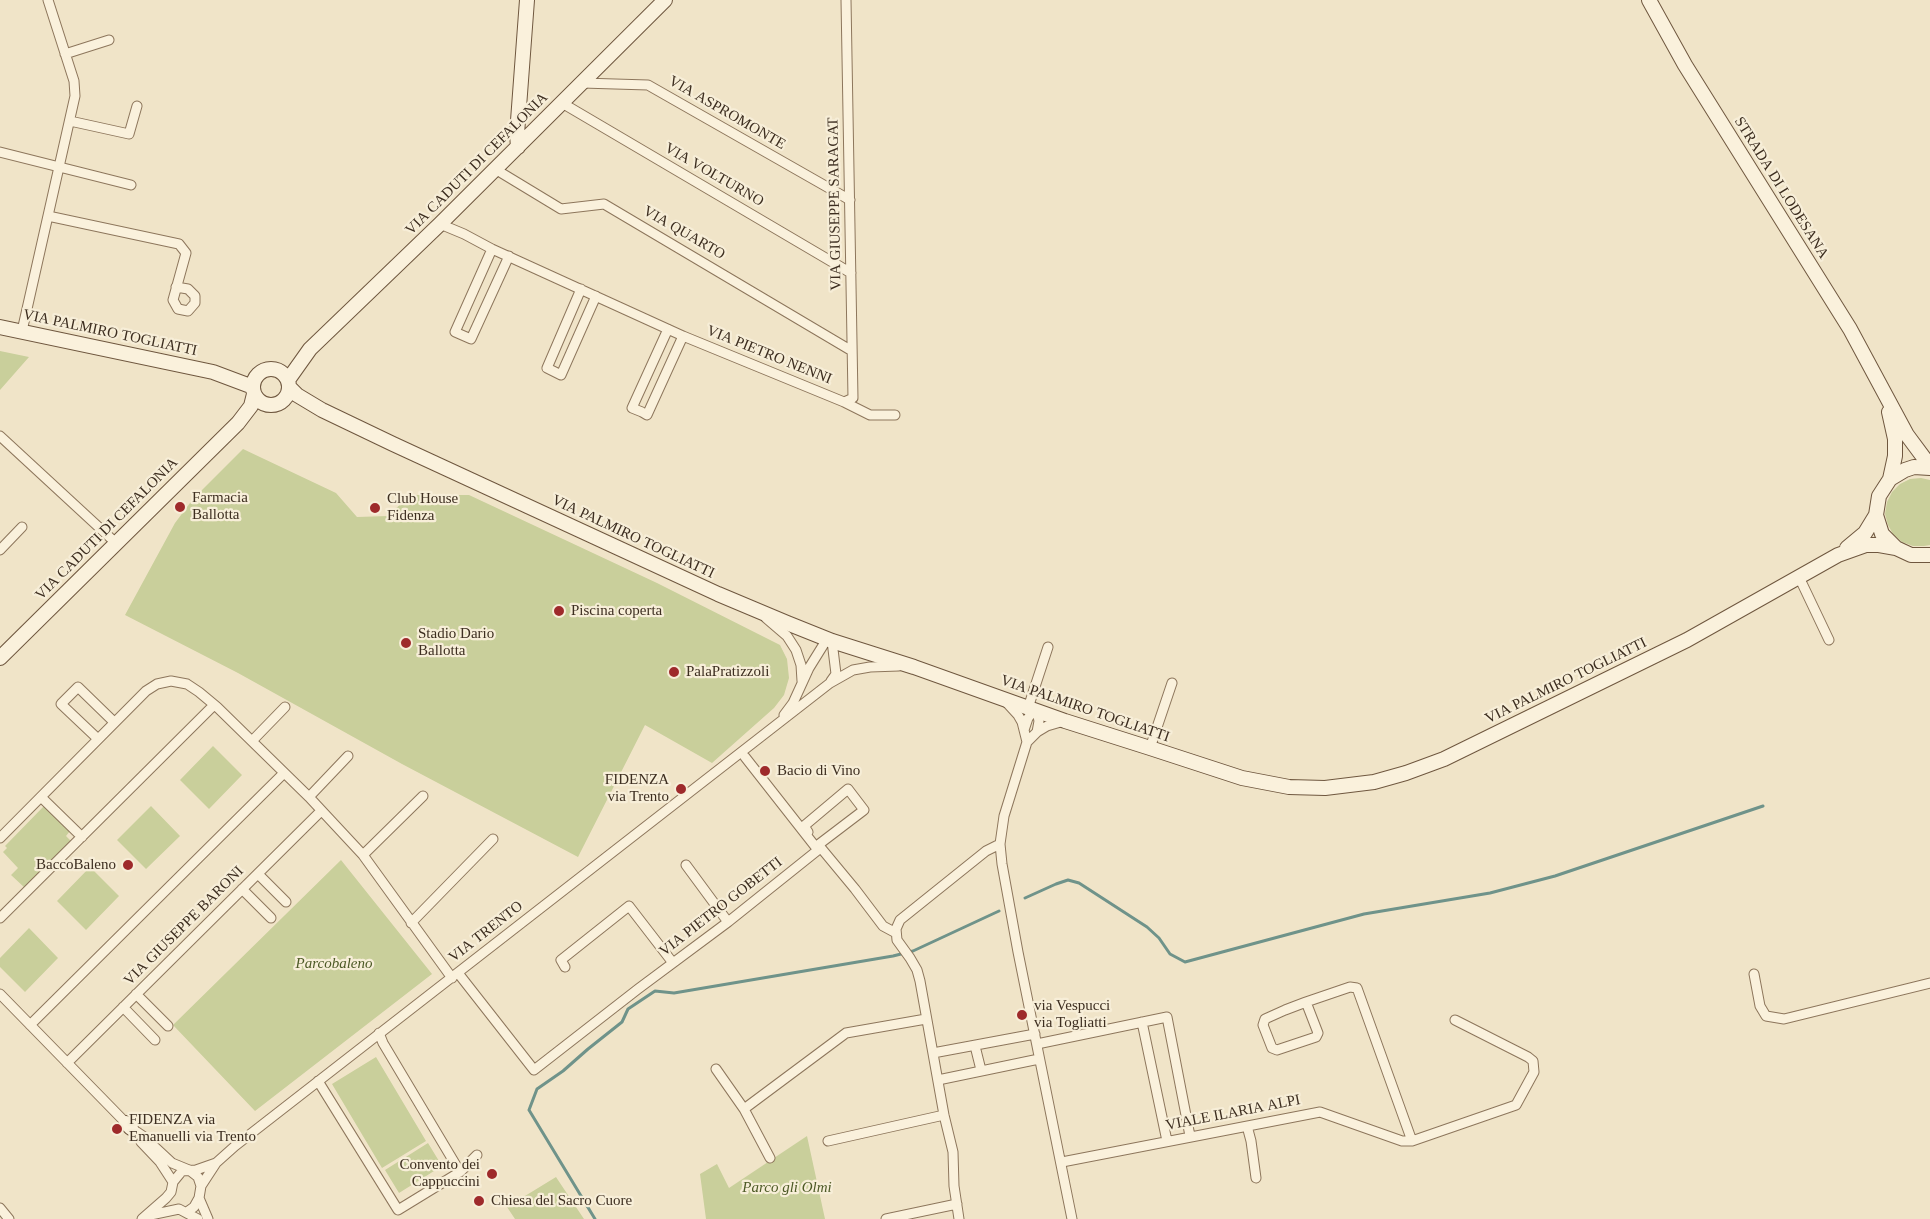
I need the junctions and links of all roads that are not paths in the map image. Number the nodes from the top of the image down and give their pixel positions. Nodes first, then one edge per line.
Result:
1 (48, 0) edge
2 (526, 0) edge
3 (665, 0) edge
4 (846, 0) edge
5 (1649, 0) edge
6 (109, 40) dead end
7 (65, 54) junction
8 (582, 83) junction
9 (562, 103) junction
10 (137, 106) dead end
11 (70, 121) junction
12 (518, 147) junction
13 (0, 152) edge
14 (59, 167) junction
15 (495, 169) junction
16 (130, 185) dead end
17 (850, 200) junction
18 (48, 216) junction
19 (440, 224) junction
20 (492, 249) junction
21 (508, 256) junction
22 (851, 273) junction
23 (176, 287) dead end
24 (581, 290) junction
25 (596, 296) junction
26 (0, 327) edge
27 (668, 329) junction
28 (22, 332) junction
29 (683, 336) junction
30 (310, 349) junction
31 (852, 351) junction
32 (271, 369) junction
33 (213, 372) junction
34 (289, 384) junction
35 (253, 391) junction
36 (1884, 393) junction
37 (844, 402) junction
38 (274, 405) junction
39 (322, 410) junction
40 (895, 415) dead end
41 (238, 423) junction
42 (0, 436) edge
43 (1930, 467) edge
44 (1890, 479) junction
45 (1876, 515) junction
46 (22, 527) dead end
47 (117, 544) junction
48 (1896, 548) junction
49 (0, 550) edge
50 (1838, 555) junction
51 (1929, 556) edge
52 (1799, 578) junction
53 (755, 609) junction
54 (830, 640) junction
55 (1829, 640) dead end
56 (1048, 648) dead end
57 (0, 658) edge
58 (914, 667) junction
59 (1172, 683) dead end
60 (802, 684) junction
61 (830, 684) junction
62 (1002, 699) junction
63 (214, 705) junction
64 (285, 707) dead end
65 (1033, 709) junction
66 (1065, 721) junction
67 (114, 722) junction
68 (776, 726) junction
69 (1024, 730) junction
70 (1037, 732) junction
71 (98, 739) junction
72 (252, 741) junction
73 (1027, 742) junction
74 (1150, 748) junction
75 (348, 756) dead end
76 (745, 757) dead end
77 (284, 773) junction
78 (423, 796) dead end
79 (41, 797) junction
80 (309, 798) junction
81 (321, 811) junction
82 (82, 837) junction
83 (0, 838) edge
84 (494, 839) dead end
85 (1000, 844) junction
86 (819, 847) junction
87 (363, 855) junction
88 (686, 865) dead end
89 (258, 874) junction
90 (242, 889) junction
91 (286, 902) dead end
92 (0, 918) edge
93 (271, 918) dead end
94 (411, 922) junction
95 (728, 922) junction
96 (896, 933) junction
97 (673, 963) junction
98 (565, 967) dead end
99 (1754, 974) dead end
100 (455, 976) junction
101 (1930, 983) edge
102 (0, 994) edge
103 (136, 994) junction
104 (1306, 1002) junction
105 (123, 1007) junction
106 (926, 1019) junction
107 (1455, 1020) dead end
108 (1142, 1022) junction
109 (30, 1025) junction
110 (168, 1026) dead end
111 (379, 1033) junction
112 (1036, 1039) junction
113 (155, 1040) dead end
114 (975, 1046) junction
115 (933, 1053) junction
116 (1040, 1059) junction
117 (67, 1063) junction
118 (716, 1069) dead end
119 (981, 1070) junction
120 (938, 1080) junction
121 (318, 1081) junction
122 (744, 1110) junction
123 (944, 1115) junction
124 (128, 1126) junction
125 (1246, 1126) junction
126 (1191, 1136) junction
127 (828, 1141) dead end
128 (1167, 1141) junction
129 (1412, 1141) junction
130 (477, 1155) dead end
131 (770, 1158) dead end
132 (1062, 1162) junction
133 (216, 1163) junction
134 (189, 1170) junction
135 (460, 1172) junction
136 (1256, 1178) dead end
137 (201, 1186) junction
138 (172, 1187) junction
139 (199, 1198) junction
140 (957, 1204) junction
141 (0, 1208) edge
142 (183, 1211) junction
143 (144, 1218) edge
144 (9, 1219) edge
145 (198, 1219) edge
146 (208, 1219) edge
147 (886, 1219) edge
148 (959, 1219) edge
149 (1072, 1219) edge

1 - 7 street
2 - 12 street
3 - 8 street, VIA CADUTI DI CEFALONIA
4 - 17 street, VIA GIUSEPPE SARAGAT
5 - 36 street, STRADA DI LODESANA
6 - 7 street
7 - 11 street
8 - 9 street, VIA CADUTI DI CEFALONIA
8 - 17 street, VIA ASPROMONTE
9 - 12 street, VIA CADUTI DI CEFALONIA
9 - 22 street, VIA VOLTURNO
10 - 11 street
11 - 14 street
12 - 15 street, VIA CADUTI DI CEFALONIA
13 - 14 street
14 - 16 street
14 - 18 street
15 - 19 street, VIA CADUTI DI CEFALONIA
15 - 31 street, VIA QUARTO
17 - 22 street, VIA GIUSEPPE SARAGAT
18 - 23 street
18 - 28 street
19 - 20 street, VIA PIETRO NENNI
19 - 30 street, VIA CADUTI DI CEFALONIA
20 - 21 street, VIA PIETRO NENNI
20 - 21 street
21 - 24 street, VIA PIETRO NENNI
22 - 31 street, VIA GIUSEPPE SARAGAT
24 - 25 street, VIA PIETRO NENNI
24 - 25 street
25 - 27 street, VIA PIETRO NENNI
26 - 28 street, VIA PALMIRO TOGLIATTI
27 - 29 street, VIA PIETRO NENNI
27 - 29 street, VIA PIETRO NENNI
28 - 33 street, VIA PALMIRO TOGLIATTI
29 - 37 street, VIA PIETRO NENNI
30 - 32 street, VIA CADUTI DI CEFALONIA
30 - 34 street, VIA CADUTI DI CEFALONIA
31 - 37 street, VIA GIUSEPPE SARAGAT
32 - 33 street, VIA PALMIRO TOGLIATTI
32 - 34 street, VIA PALMIRO TOGLIATTI
32 - 35 street
33 - 35 street, VIA PALMIRO TOGLIATTI
34 - 38 street
34 - 39 street, VIA PALMIRO TOGLIATTI
35 - 38 street, VIA PALMIRO TOGLIATTI
35 - 41 street, VIA CADUTI DI CEFALONIA
36 - 43 street
36 - 44 street
37 - 40 street, VIA PIETRO NENNI
38 - 39 street, VIA PALMIRO TOGLIATTI
38 - 41 street, VIA CADUTI DI CEFALONIA
39 - 53 street, VIA PALMIRO TOGLIATTI
41 - 47 street, VIA CADUTI DI CEFALONIA
42 - 47 street
43 - 44 street
44 - 45 street
45 - 48 street
45 - 50 street
46 - 49 street
47 - 57 street, VIA CADUTI DI CEFALONIA
48 - 50 street
48 - 51 street
50 - 52 street, VIA PALMIRO TOGLIATTI
52 - 55 street
52 - 74 street, VIA PALMIRO TOGLIATTI
53 - 54 street, VIA PALMIRO TOGLIATTI
53 - 60 street
54 - 58 street, VIA PALMIRO TOGLIATTI
54 - 60 street, VIA TRENTO
54 - 61 street
56 - 65 street
58 - 61 street, VIA TRENTO
58 - 62 street, VIA PALMIRO TOGLIATTI
59 - 74 street
60 - 68 street, VIA TRENTO
61 - 68 street, VIA TRENTO
62 - 65 street, VIA PALMIRO TOGLIATTI
62 - 69 street
63 - 67 street, VIA PIETRO GOBETTI
63 - 72 street, VIA PIETRO GOBETTI
63 - 82 street
64 - 72 street
65 - 66 street, VIA PALMIRO TOGLIATTI
65 - 69 street
65 - 70 street
66 - 70 street
66 - 74 street, VIA PALMIRO TOGLIATTI
67 - 71 street
67 - 71 street
68 - 100 street, VIA TRENTO
69 - 73 street
70 - 73 street
71 - 79 street
72 - 77 street, VIA PIETRO GOBETTI
73 - 85 street
75 - 80 street
76 - 86 street
77 - 80 street, VIA PIETRO GOBETTI
77 - 109 street
78 - 87 street
79 - 82 street
79 - 83 street
80 - 81 street, VIA PIETRO GOBETTI
81 - 87 street, VIA PIETRO GOBETTI
81 - 89 street, VIA GIUSEPPE BARONI
82 - 92 street
84 - 94 street
85 - 96 street
85 - 112 street
86 - 86 street, VIA PIETRO GOBETTI
86 - 95 street, VIA PIETRO GOBETTI
86 - 96 street
87 - 94 street, VIA PIETRO GOBETTI
88 - 95 street
89 - 90 street, VIA GIUSEPPE BARONI
89 - 91 street
90 - 93 street
90 - 103 street, VIA GIUSEPPE BARONI
94 - 100 street, VIA PIETRO GOBETTI
95 - 97 street, VIA PIETRO GOBETTI
96 - 106 street
97 - 98 street
97 - 100 street, VIA PIETRO GOBETTI
99 - 101 street
100 - 111 street, VIA TRENTO
102 - 109 street
103 - 105 street, VIA GIUSEPPE BARONI
103 - 110 street
104 - 104 street
104 - 129 street
105 - 113 street
105 - 117 street, VIA GIUSEPPE BARONI
106 - 115 street
106 - 122 street
107 - 129 street
108 - 112 street
108 - 126 street
108 - 128 street
109 - 117 street
111 - 121 street, VIA TRENTO
111 - 135 street
112 - 114 street
112 - 116 street
114 - 115 street
114 - 119 street
115 - 120 street
116 - 119 street
116 - 132 street
117 - 124 street
118 - 122 street
119 - 120 street
120 - 123 street
121 - 133 street, VIA TRENTO
121 - 135 street
122 - 131 street
123 - 127 street
123 - 140 street
124 - 134 street
124 - 138 street
125 - 126 street, VIALE ILARIA ALPI
125 - 129 street, VIALE ILARIA ALPI
125 - 136 street
126 - 128 street, VIALE ILARIA ALPI
128 - 132 street, VIALE ILARIA ALPI
130 - 135 street
132 - 149 street
133 - 134 street
133 - 137 street
134 - 137 street
134 - 138 street
137 - 139 street
138 - 142 street
138 - 143 street
139 - 142 street
139 - 146 street
140 - 147 street
140 - 148 street
141 - 144 street
142 - 143 street
142 - 145 street

